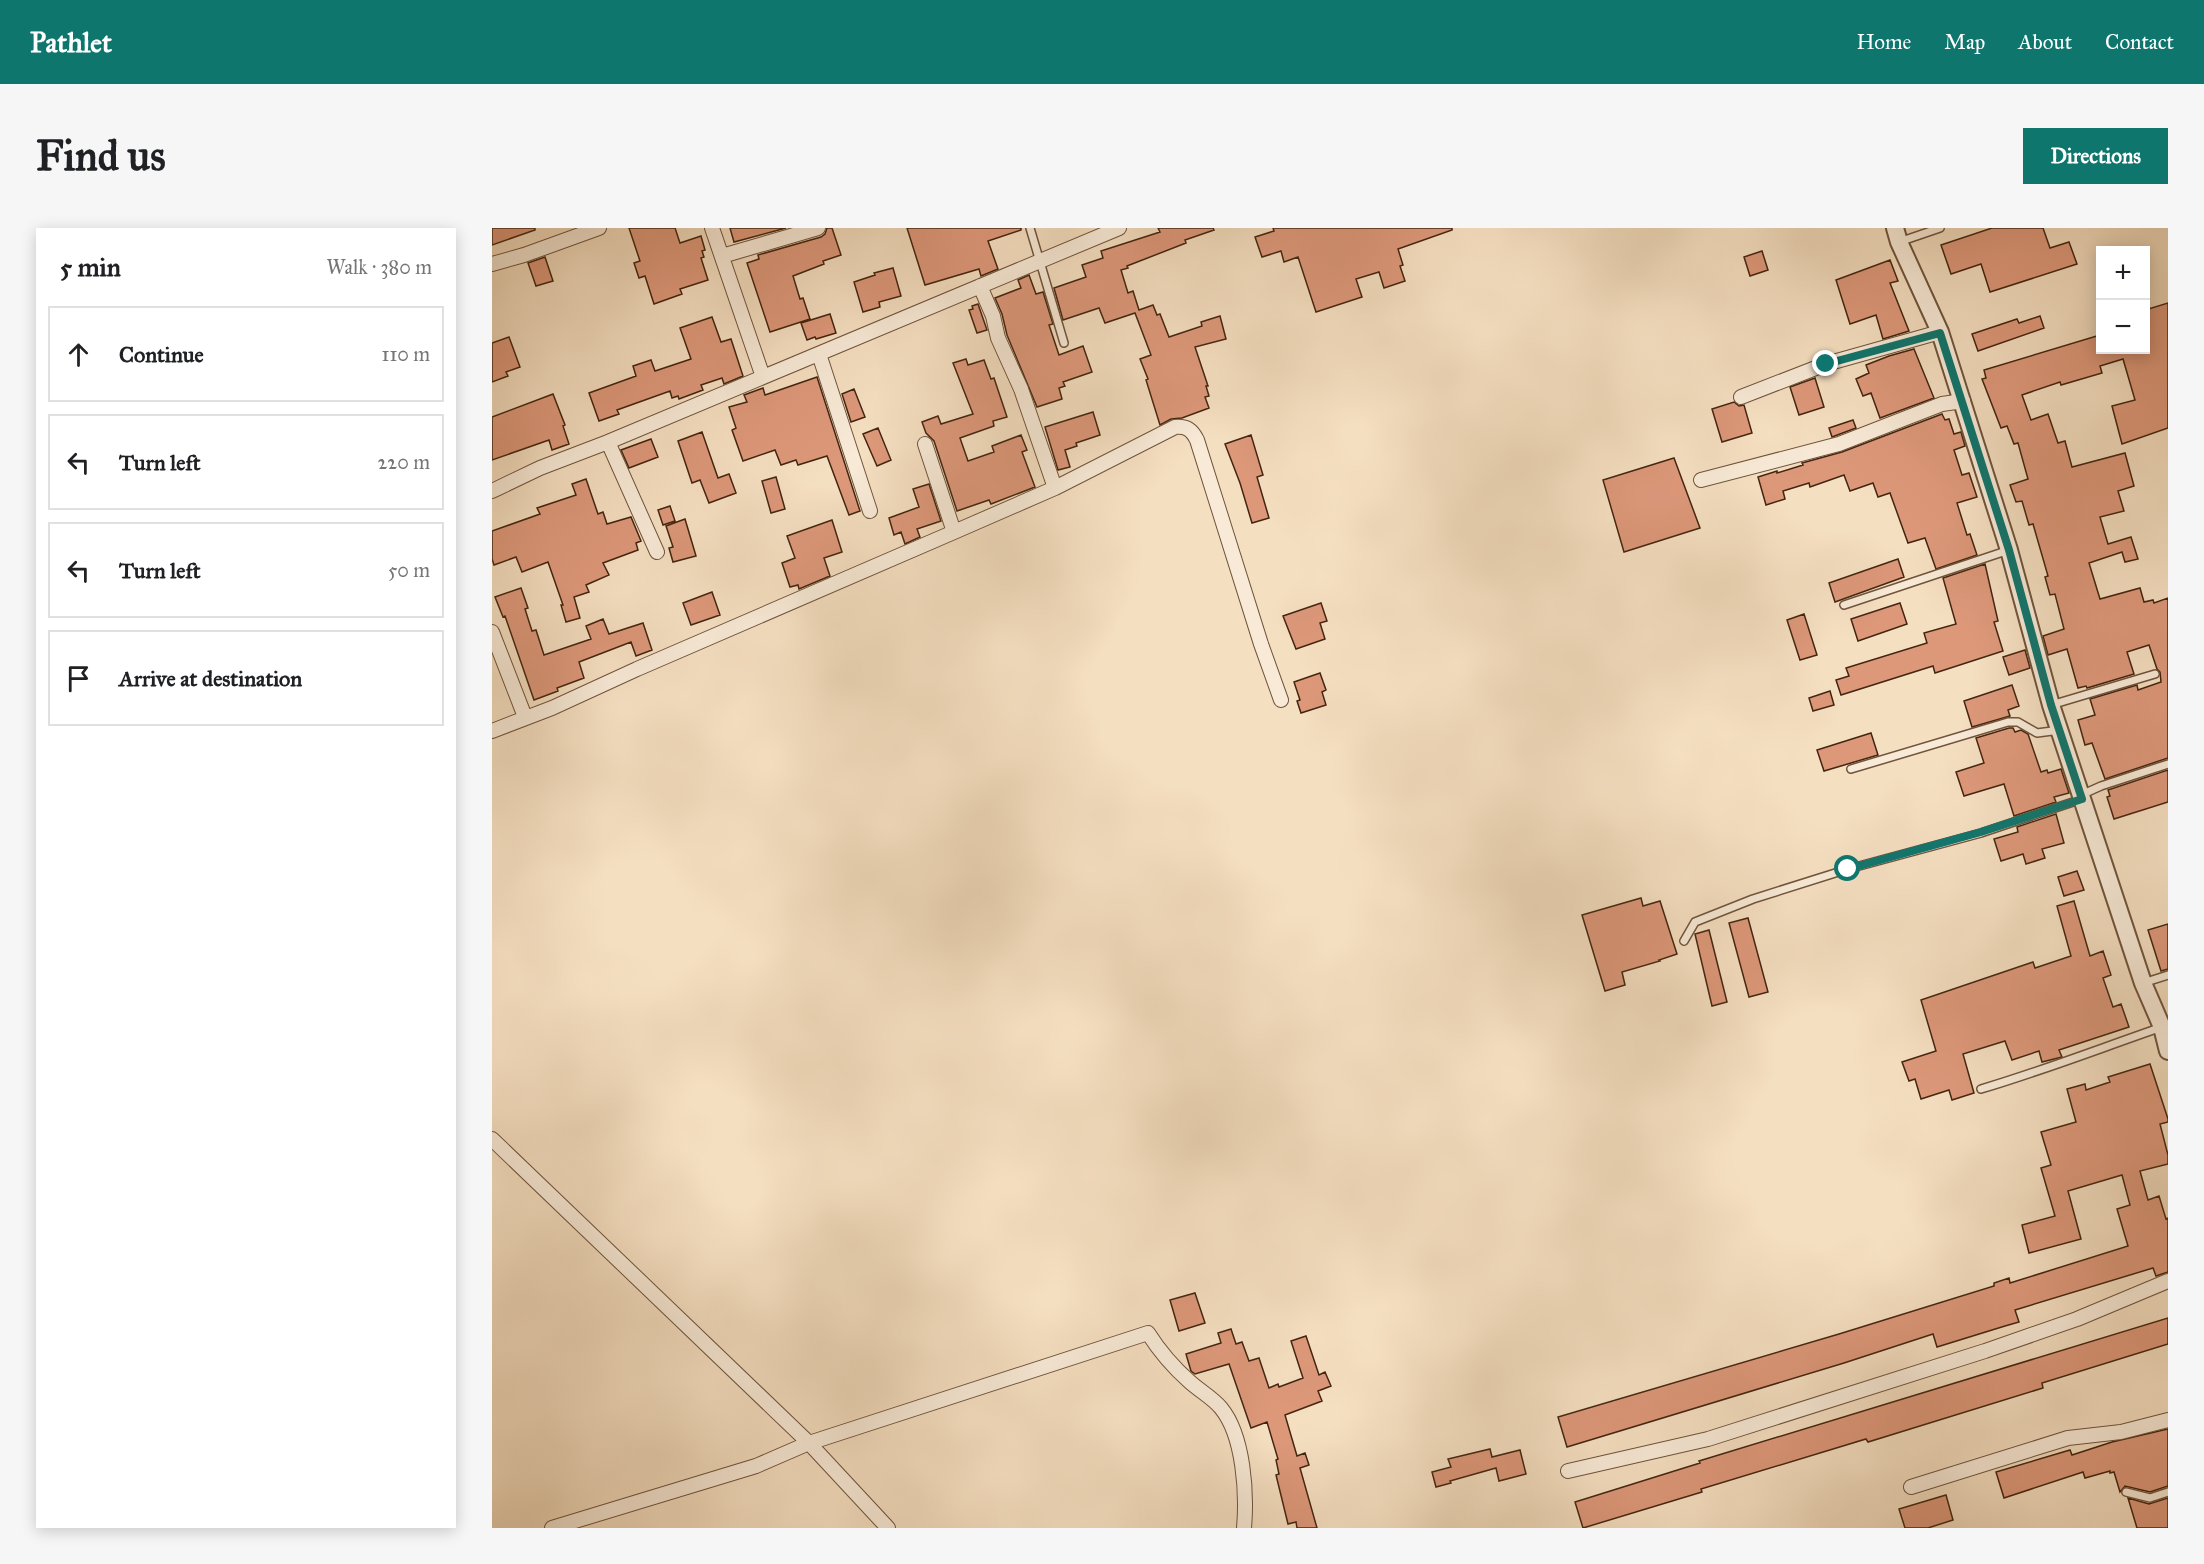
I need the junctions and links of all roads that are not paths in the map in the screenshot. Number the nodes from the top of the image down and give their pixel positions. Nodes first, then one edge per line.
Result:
1 (599, 228) edge
2 (712, 228) edge
3 (818, 228) edge
4 (1030, 228) edge
5 (1119, 228) edge
6 (1940, 228) edge
7 (1897, 235) edge
8 (722, 256) junction
9 (1039, 261) junction
10 (492, 264) edge
11 (980, 286) junction
12 (1940, 333) junction
13 (1064, 343) dead end
14 (819, 354) junction
15 (763, 377) junction
16 (1741, 397) dead end
17 (1963, 401) junction
18 (608, 442) junction
19 (925, 444) dead end
20 (1701, 480) dead end
21 (1055, 488) junction
22 (492, 491) edge
23 (870, 511) dead end
24 (954, 532) junction
25 (2009, 550) junction
26 (657, 552) dead end
27 (1844, 605) dead end
28 (492, 632) edge
29 (2155, 674) dead end
30 (1281, 700) dead end
31 (2051, 705) junction
32 (525, 717) junction
33 (2060, 730) junction
34 (492, 731) edge
35 (2168, 764) edge
36 (1851, 769) dead end
37 (2082, 797) junction
38 (1684, 941) dead end
39 (2168, 975) edge
40 (2143, 982) junction
41 (2162, 1027) junction
42 (2168, 1051) edge
43 (1981, 1089) dead end
44 (492, 1139) edge
45 (2168, 1281) edge
46 (2168, 1420) edge
47 (809, 1443) junction
48 (1568, 1471) dead end
49 (1911, 1487) dead end
50 (2126, 1492) dead end
51 (2168, 1492) edge
52 (552, 1528) edge
53 (888, 1528) edge
54 (1244, 1528) edge

1 - 10 street
2 - 8 street
3 - 8 street
4 - 9 lane
5 - 9 street
6 - 7 lane
7 - 12 street
8 - 15 street
9 - 11 street
9 - 13 lane
11 - 14 street
11 - 21 street
12 - 16 street
12 - 17 street
14 - 15 street
14 - 23 street
15 - 18 street
17 - 20 street
17 - 25 street
18 - 22 street
18 - 26 street
19 - 24 street
21 - 24 street
21 - 30 street
24 - 32 street
25 - 27 lane
25 - 31 street
28 - 32 street
29 - 31 lane
31 - 33 street
32 - 34 street
33 - 36 lane
33 - 37 street
35 - 37 lane
37 - 38 lane
37 - 40 street
39 - 40 lane
40 - 41 street
41 - 42 street
41 - 43 lane
44 - 47 street
45 - 48 street
46 - 49 street
47 - 52 street
47 - 53 street
47 - 54 street
50 - 51 lane

